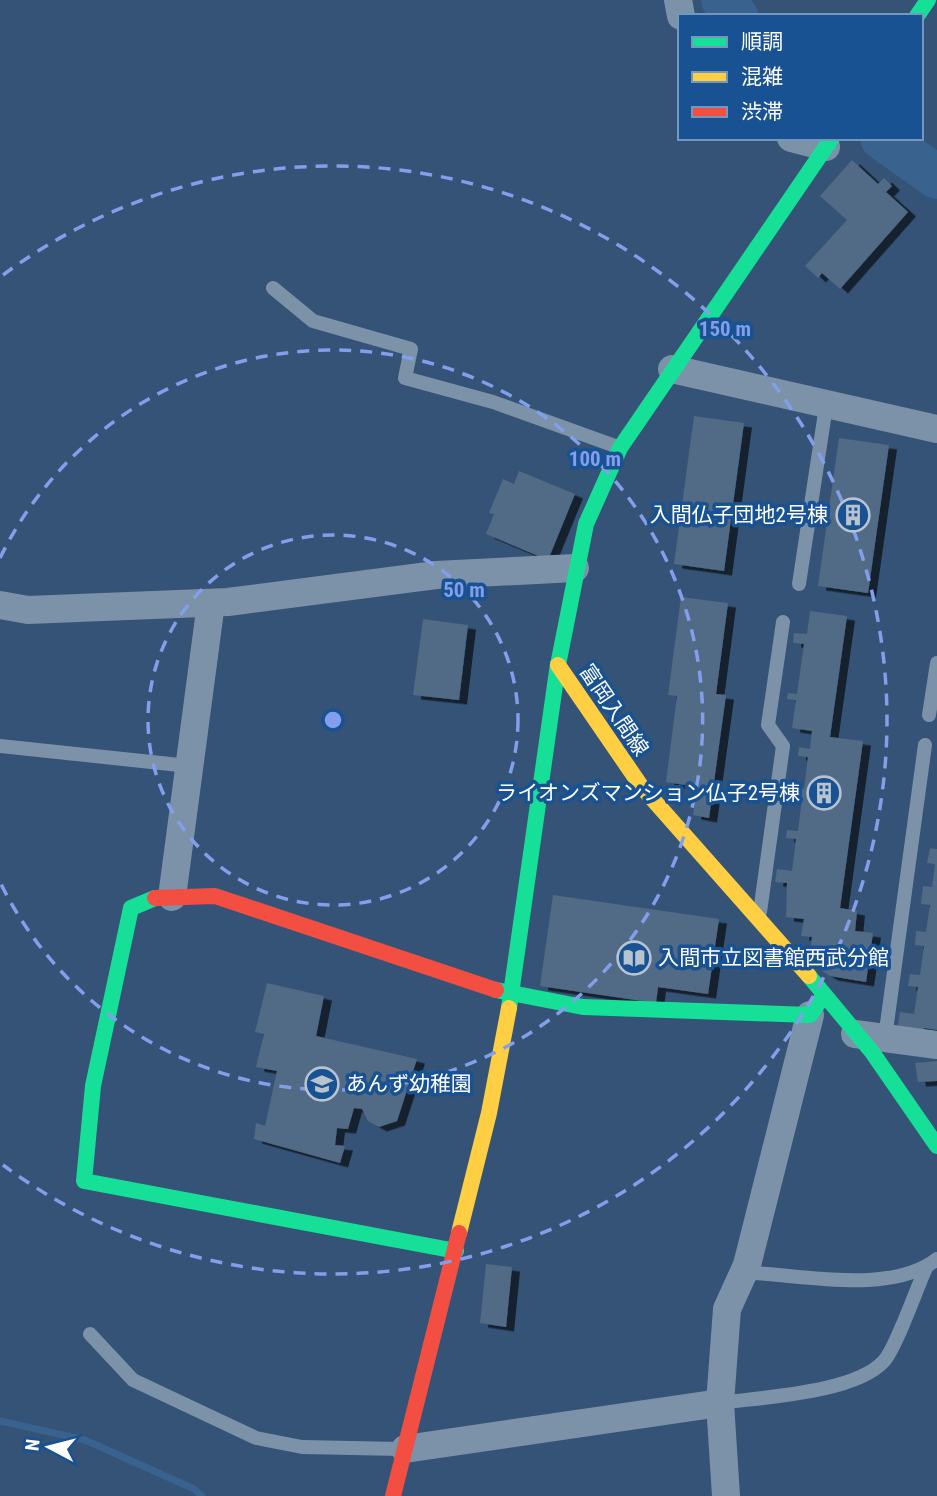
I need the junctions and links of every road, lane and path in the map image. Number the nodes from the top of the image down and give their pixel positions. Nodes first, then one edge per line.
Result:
1 (806, 140) edge
2 (829, 143) edge
3 (273, 288) dead end
4 (672, 369) junction
5 (826, 406) junction
6 (937, 429) edge
7 (620, 447) junction
8 (575, 568) junction
9 (799, 583) dead end
10 (211, 603) junction
11 (0, 605) edge
12 (783, 622) dead end
13 (937, 663) edge
14 (558, 664) junction
15 (929, 715) dead end
16 (925, 745) dead end
17 (0, 747) edge
18 (189, 766) junction
19 (172, 897) junction
20 (759, 921) junction
21 (511, 995) junction
22 (817, 1005) junction
23 (855, 1034) junction
24 (885, 1038) junction
25 (937, 1045) edge
26 (937, 1146) edge
27 (456, 1251) junction
28 (931, 1264) edge
29 (747, 1265) junction
30 (90, 1334) dead end
31 (720, 1403) junction
32 (405, 1449) junction
33 (393, 1496) edge
34 (726, 1496) edge

1 - 2 street
2 - 4 street, 富岡入間線
3 - 7 lane
4 - 5 street
4 - 7 street, 富岡入間線
5 - 6 street
5 - 9 lane
7 - 8 street, 富岡入間線
8 - 10 street
8 - 14 street, 富岡入間線
10 - 11 street
10 - 18 street
12 - 20 lane
13 - 15 lane
14 - 20 street, 富岡入間線
14 - 21 street
16 - 24 lane
17 - 18 lane
18 - 19 street
19 - 21 street
19 - 27 street
20 - 22 street, 富岡入間線
21 - 22 street
21 - 27 street
22 - 23 street, 富岡入間線
22 - 29 street
23 - 24 street
23 - 26 street, 富岡入間線
24 - 25 street
27 - 32 street
28 - 29 lane
28 - 31 lane
29 - 31 street
30 - 32 lane
31 - 32 street
31 - 34 street
32 - 33 street

